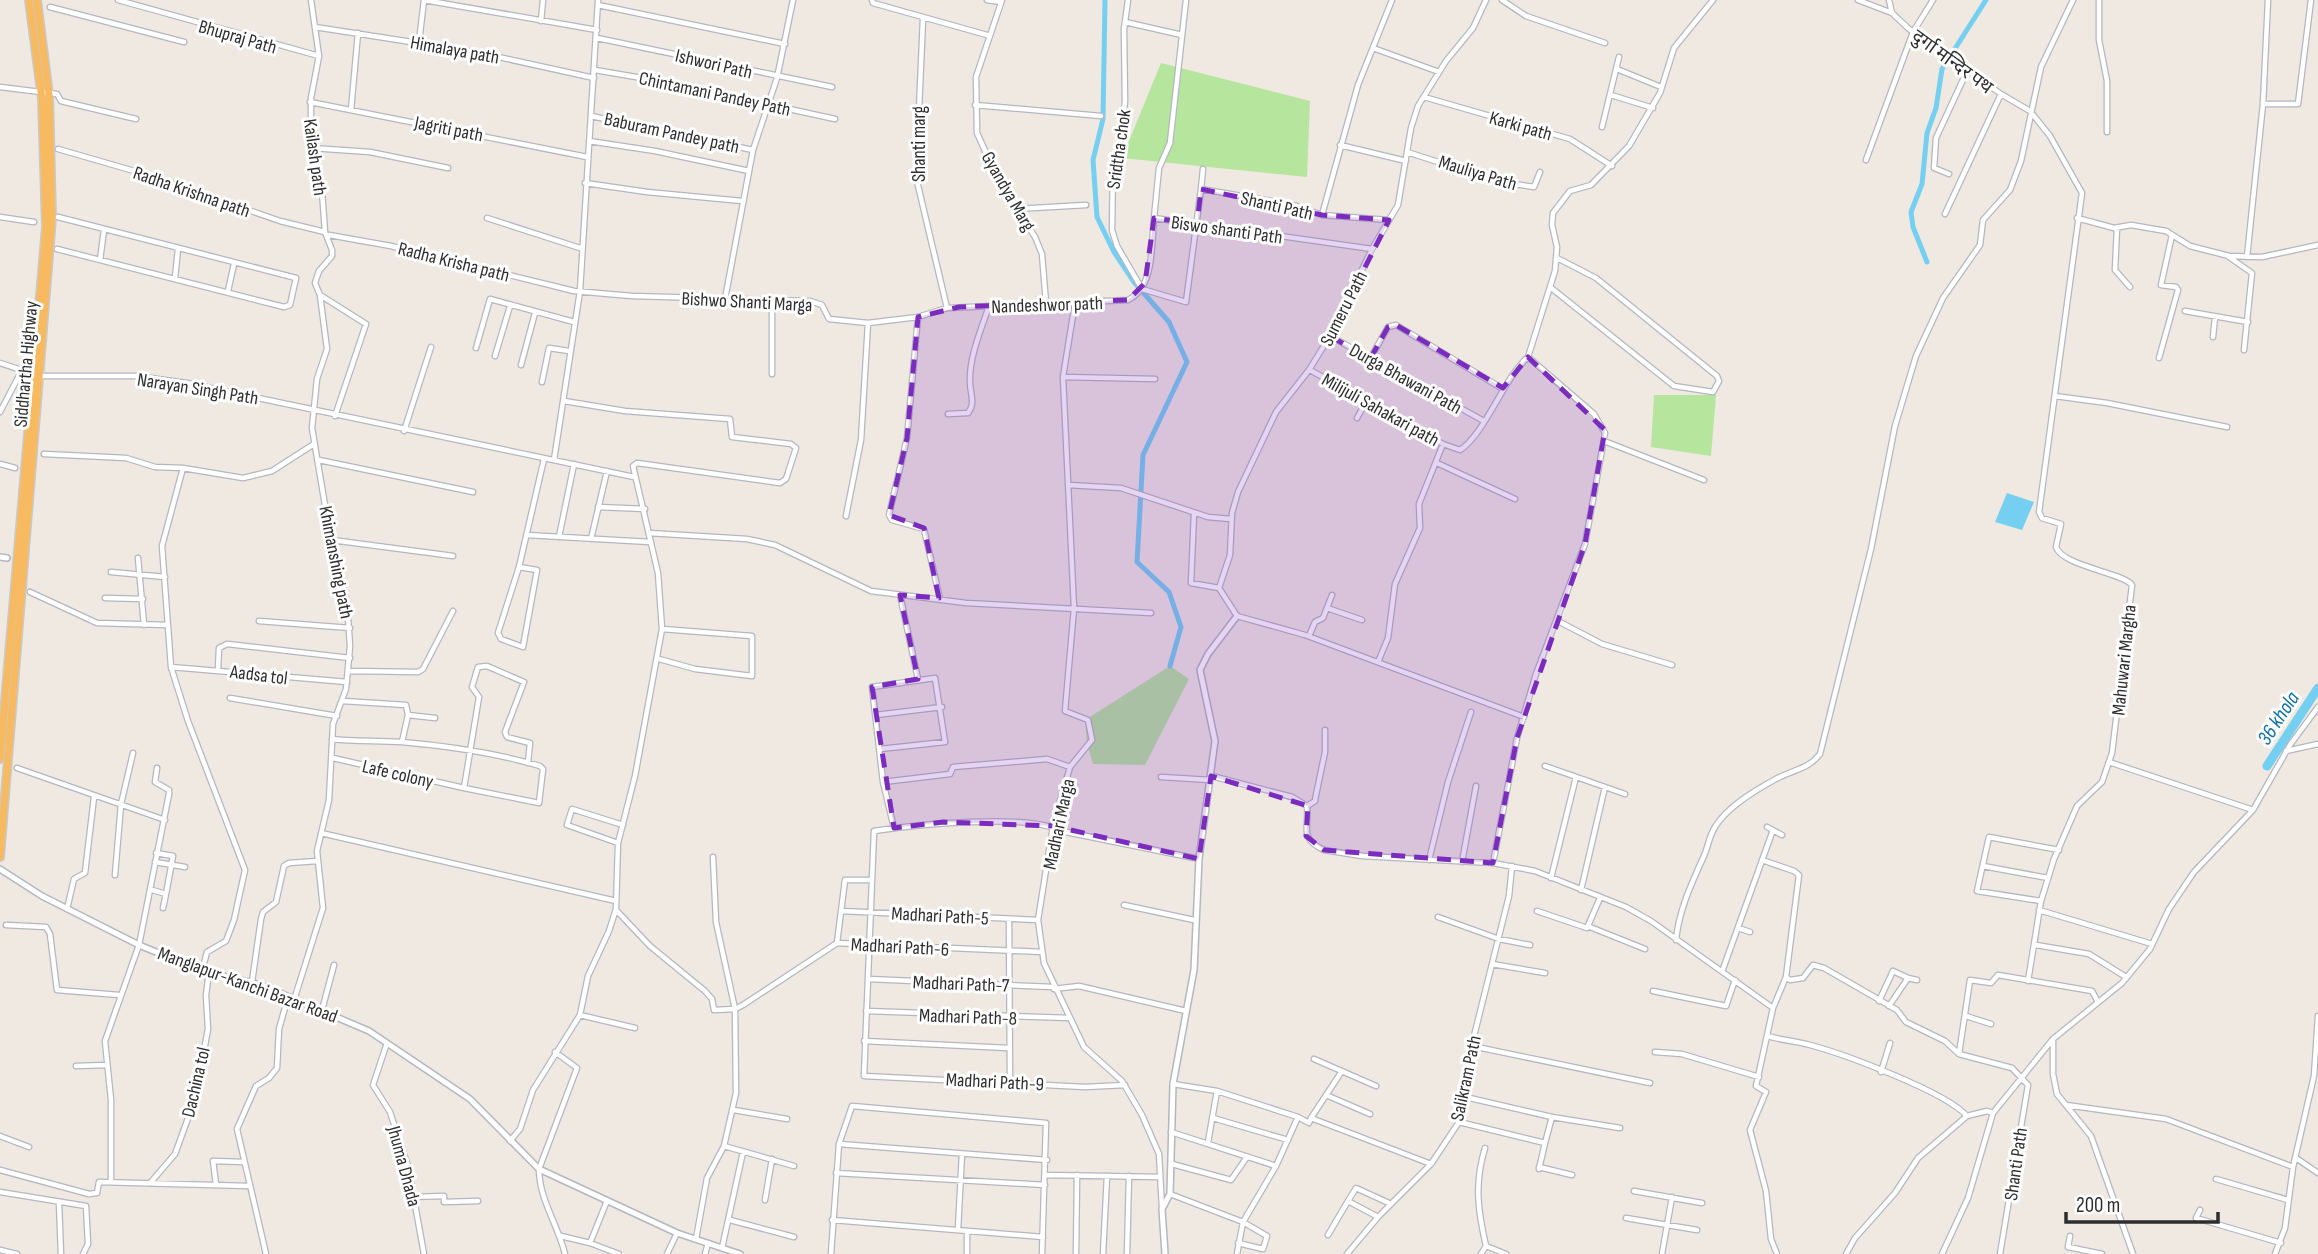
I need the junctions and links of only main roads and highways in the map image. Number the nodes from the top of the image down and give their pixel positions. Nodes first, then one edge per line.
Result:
1 (29, 0) edge
2 (37, 0) edge
3 (45, 94) junction
4 (36, 375) junction
5 (0, 760) edge
6 (0, 857) edge

1 - 3 highway, Siddhartha Highway
2 - 3 highway, Siddhartha Highway
3 - 4 highway, Siddhartha Highway
4 - 5 highway, Siddhartha Highway
4 - 6 highway, Siddhartha Highway

